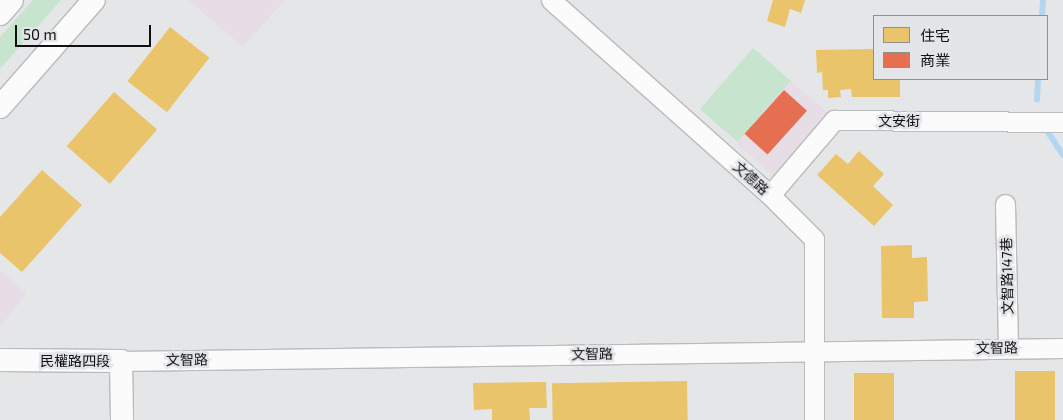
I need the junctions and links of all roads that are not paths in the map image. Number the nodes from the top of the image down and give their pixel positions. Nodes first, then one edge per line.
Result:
1 (12, 0) edge
2 (94, 0) edge
3 (551, 0) edge
4 (0, 14) edge
5 (0, 107) edge
6 (1063, 122) edge
7 (770, 195) junction
8 (1005, 204) dead end
9 (1008, 348) junction
10 (1063, 348) edge
11 (813, 351) junction
12 (0, 360) edge
13 (122, 361) junction
14 (122, 420) edge
15 (814, 420) edge

1 - 4 street
2 - 5 street
3 - 7 street, 文德路
6 - 7 street, 文安街
7 - 11 street, 文德路
8 - 9 street, 文智路147巷
9 - 10 street, 文智路
9 - 11 street, 文智路
11 - 13 street, 文智路
11 - 15 street, 文德路
12 - 13 street, 民權路四段
13 - 14 street, 民權路四段

